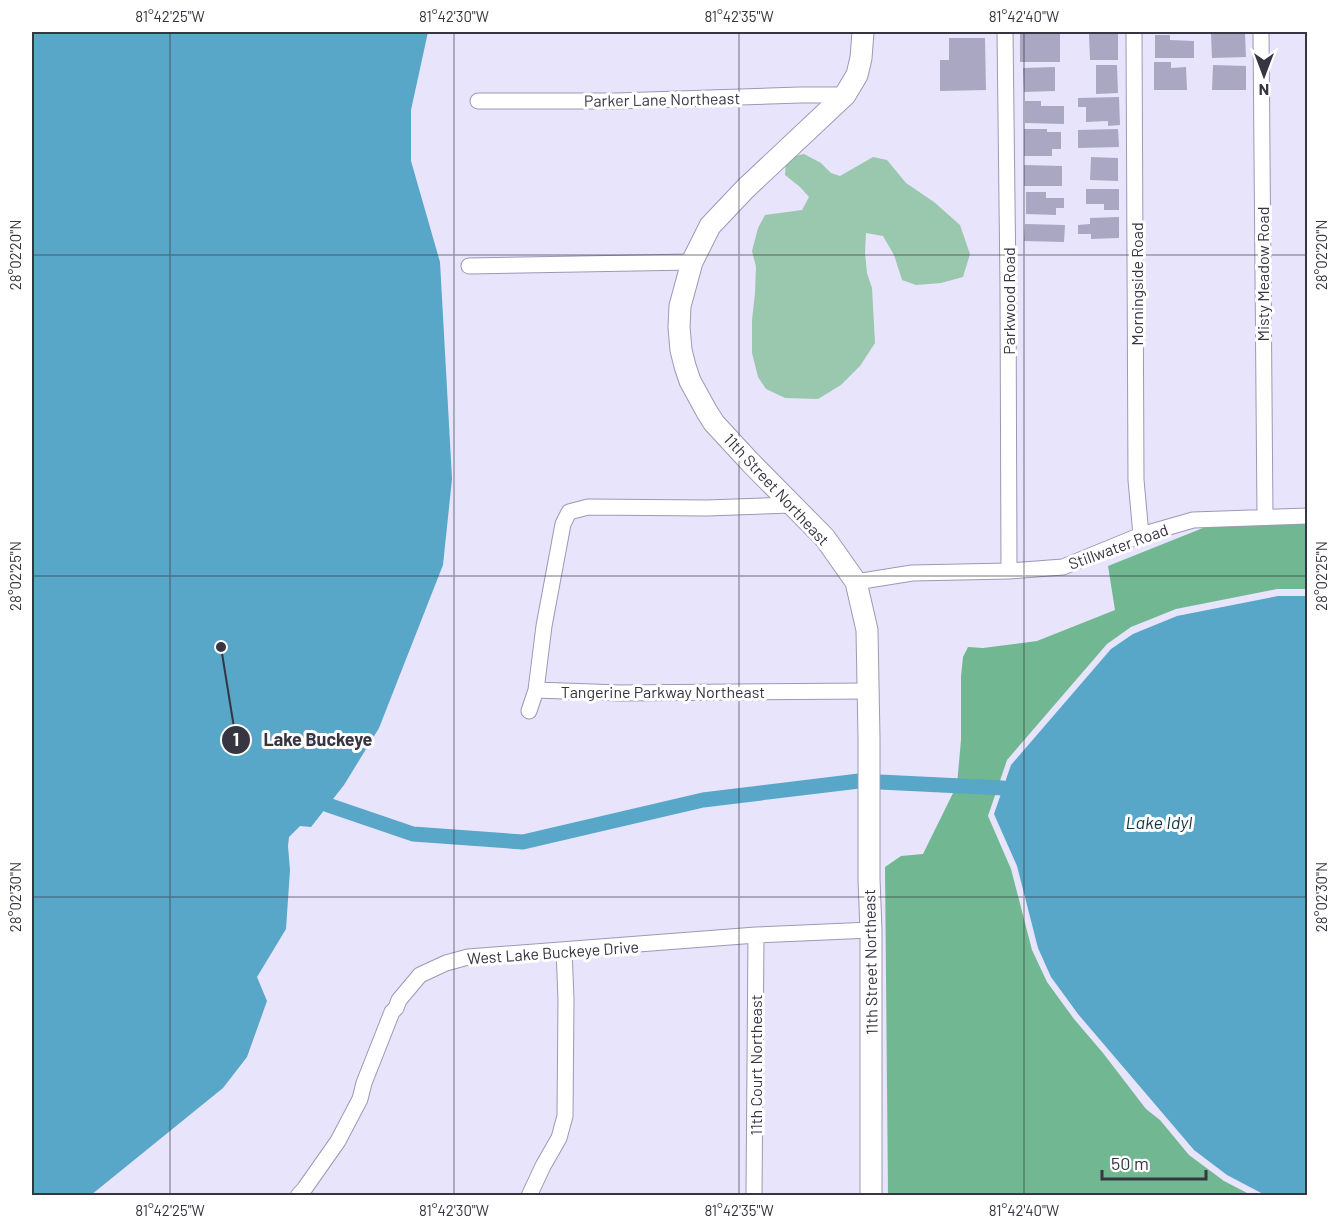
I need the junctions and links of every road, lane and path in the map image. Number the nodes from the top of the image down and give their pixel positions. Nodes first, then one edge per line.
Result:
1 (863, 32) edge
2 (1005, 32) edge
3 (1134, 32) edge
4 (1261, 32) edge
5 (845, 95) junction
6 (478, 101) dead end
7 (692, 262) junction
8 (469, 266) dead end
9 (791, 504) junction
10 (1308, 516) edge
11 (1265, 517) junction
12 (1141, 536) junction
13 (1010, 571) junction
14 (856, 582) junction
15 (536, 690) junction
16 (869, 691) junction
17 (529, 711) dead end
18 (871, 930) junction
19 (756, 935) junction
20 (564, 950) junction
21 (298, 1196) edge
22 (529, 1196) edge
23 (754, 1196) edge
24 (871, 1196) edge

1 - 5 street, 11th Street Northeast
2 - 13 street, Parkwood Road
3 - 12 street, Morningside Road
4 - 11 street, Misty Meadow Road
5 - 6 street, Parker Lane Northeast
5 - 7 street, 11th Street Northeast
7 - 8 street
7 - 9 street, 11th Street Northeast
9 - 14 street, 11th Street Northeast
9 - 15 street, Tangerine Parkway Northeast
10 - 11 street, Stillwater Road
11 - 12 street, Stillwater Road
12 - 13 street, Stillwater Road
13 - 14 street, Stillwater Road
14 - 16 street, 11th Street Northeast
15 - 16 street, Tangerine Parkway Northeast
15 - 17 street
16 - 18 street, 11th Street Northeast
18 - 19 street, West Lake Buckeye Drive
18 - 24 street, 11th Street Northeast
19 - 20 street, West Lake Buckeye Drive
19 - 23 street, 11th Court Northeast
20 - 21 street, West Lake Buckeye Drive
20 - 22 street

